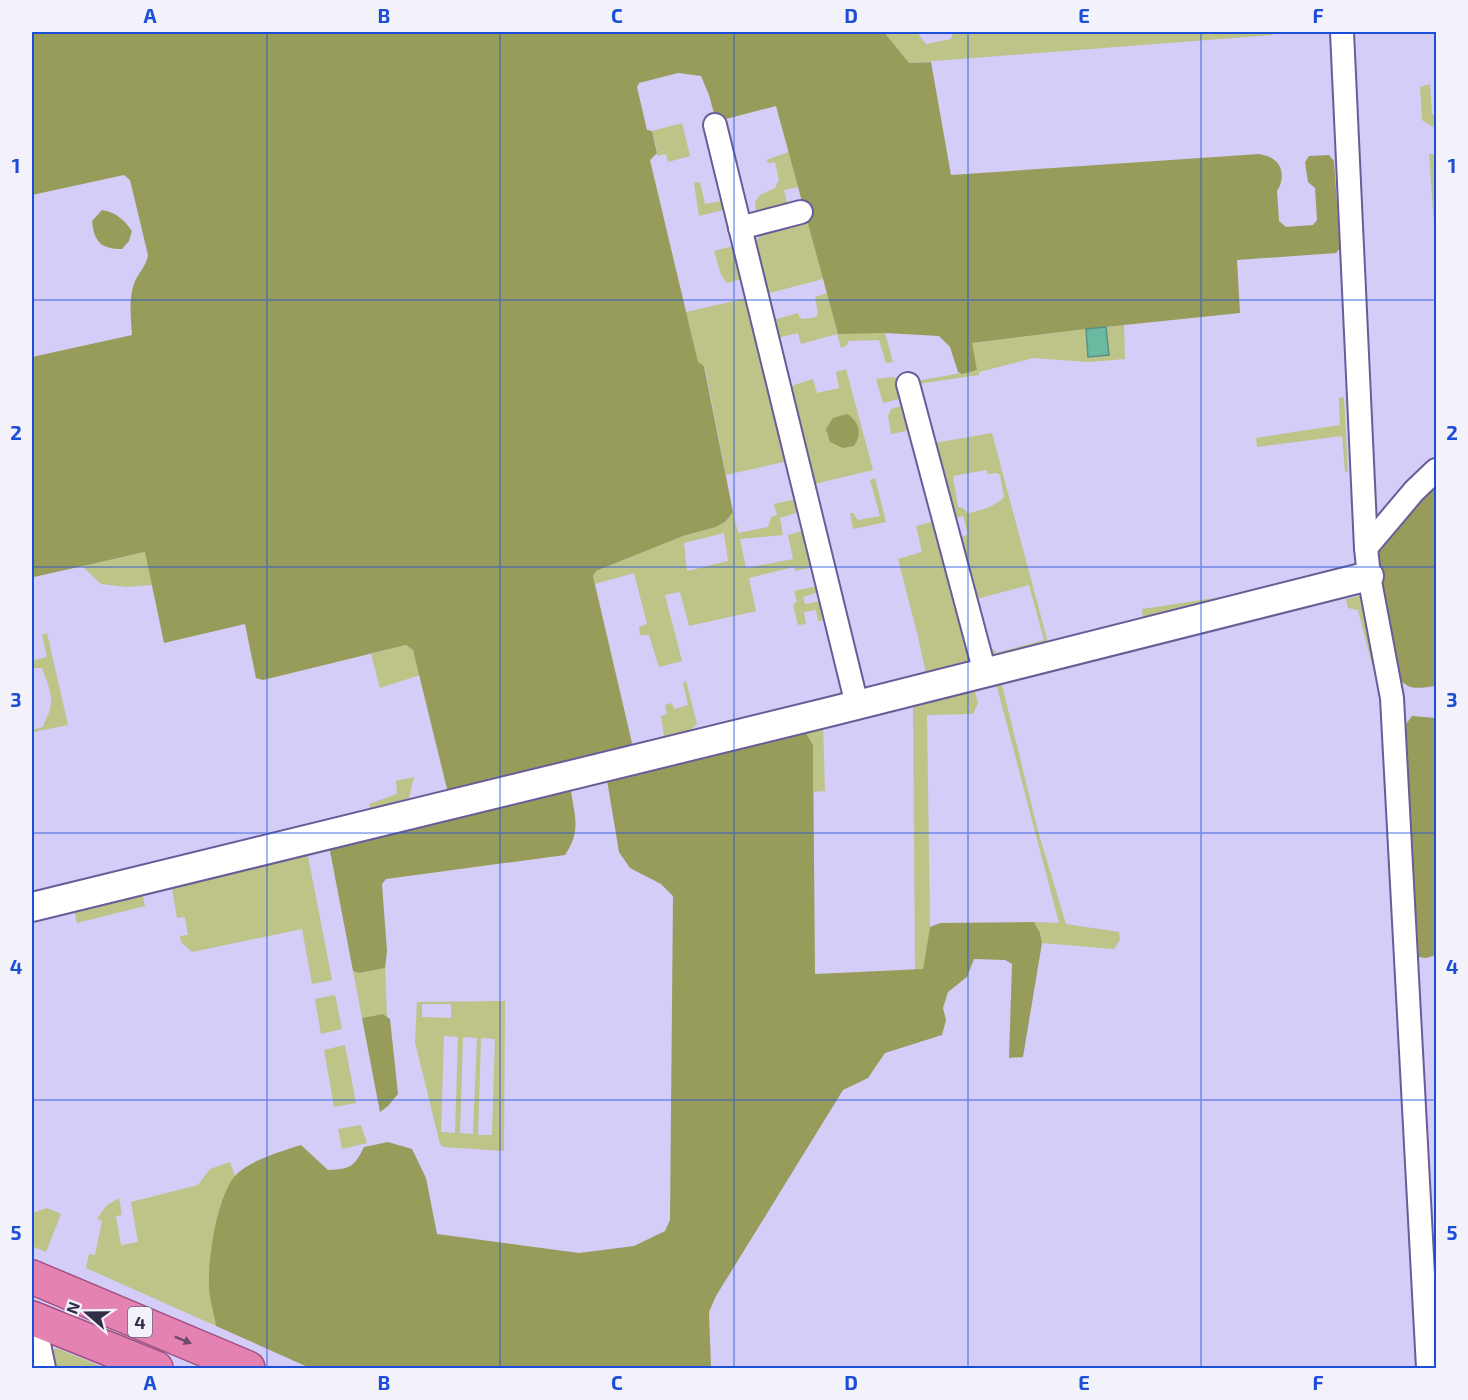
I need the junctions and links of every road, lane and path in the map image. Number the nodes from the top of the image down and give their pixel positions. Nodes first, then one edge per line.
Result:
1 (1342, 32) edge
2 (715, 125) dead end
3 (801, 212) dead end
4 (740, 228) junction
5 (908, 384) dead end
6 (1437, 470) edge
7 (1367, 562) junction
8 (985, 673) junction
9 (857, 705) junction
10 (32, 907) edge
11 (32, 1277) edge
12 (36, 1321) edge
13 (44, 1368) edge
14 (156, 1368) edge
15 (248, 1368) edge
16 (1428, 1368) edge

1 - 7 street
2 - 4 street
3 - 4 street
4 - 9 street
5 - 8 street
6 - 7 street
7 - 8 street
7 - 16 street
8 - 9 street
9 - 10 street
11 -> 15 highway, 4
12 - 13 street
12 - 14 highway, 4

